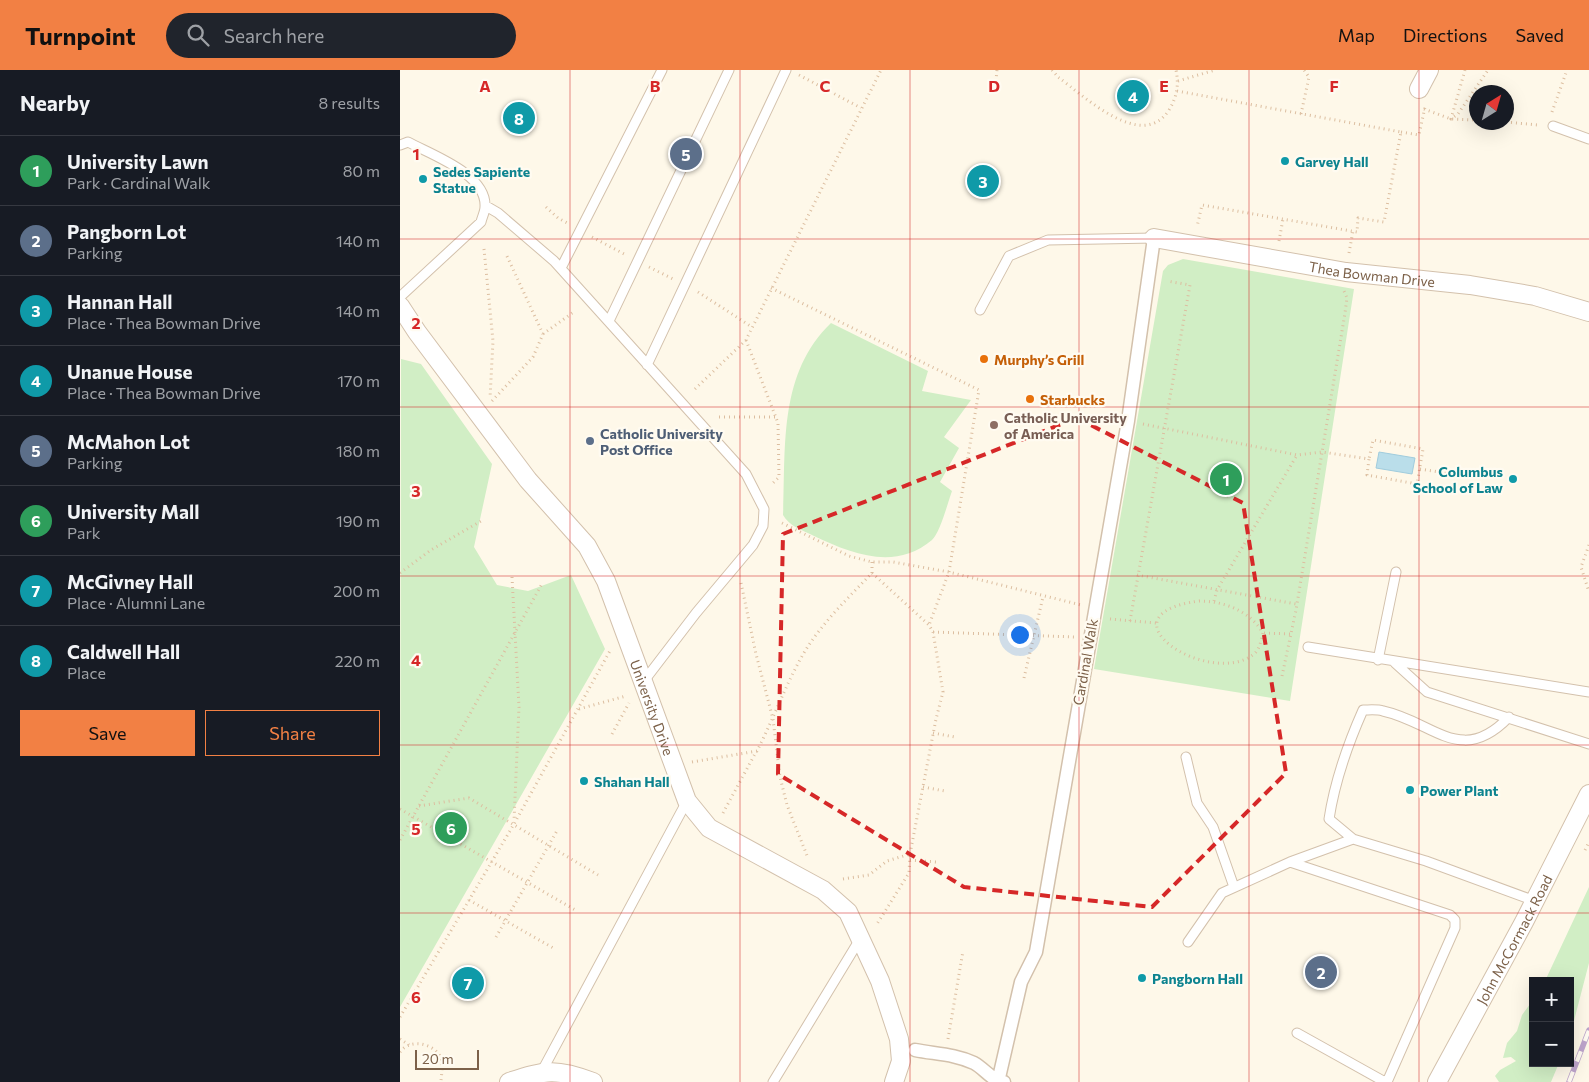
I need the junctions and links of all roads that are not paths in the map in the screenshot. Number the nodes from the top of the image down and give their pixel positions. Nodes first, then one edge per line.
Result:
1 (662, 70) edge
2 (729, 70) edge
3 (786, 70) edge
4 (1429, 70) edge
5 (1419, 89) dead end
6 (1551, 123) road end
7 (1589, 139) edge
8 (400, 145) edge
9 (486, 206) junction
10 (1154, 238) junction
11 (561, 268) junction
12 (400, 297) edge
13 (400, 306) edge
14 (980, 310) dead end
15 (1589, 312) edge
16 (608, 321) junction
17 (647, 365) junction
18 (1396, 572) dead end
19 (1308, 647) dead end
20 (1378, 660) junction
21 (1395, 662) junction
22 (644, 681) junction
23 (1589, 692) edge
24 (1510, 717) junction
25 (1589, 744) edge
26 (1186, 757) dead end
27 (1589, 794) edge
28 (687, 801) junction
29 (1353, 839) junction
30 (1290, 862) junction
31 (1234, 887) junction
32 (1535, 901) junction
33 (860, 938) junction
34 (1188, 942) dead end
35 (1297, 1033) dead end
36 (915, 1050) dead end
37 (542, 1071) junction
38 (509, 1082) edge
39 (593, 1082) edge
40 (773, 1082) edge
41 (894, 1082) edge
42 (998, 1082) edge
43 (1004, 1082) edge
44 (1386, 1082) edge
45 (1437, 1082) edge

1 - 11 lane
2 - 16 lane
3 - 17 lane
4 - 5 street
6 - 7 lane
8 - 9 lane
9 - 11 lane
9 - 12 lane
10 - 14 lane
10 - 15 street, Thea Bowman Drive
10 - 42 street, Cardinal Walk
11 - 16 lane
13 - 22 street, University Drive
16 - 17 lane
17 - 22 lane
18 - 20 lane
19 - 20 lane
20 - 21 lane
21 - 23 lane
21 - 24 lane
22 - 28 street, University Drive
24 - 25 lane
24 - 29 lane
26 - 31 lane
27 - 32 street, John McCormack Road
28 - 33 street, University Drive
28 - 37 lane
29 - 30 lane
29 - 32 lane
30 - 31 lane
30 - 44 lane
31 - 34 lane
32 - 45 street, John McCormack Road
33 - 40 lane
33 - 41 street, University Drive
35 - 44 lane
36 - 42 street
37 - 38 street
37 - 39 street
42 - 43 street

